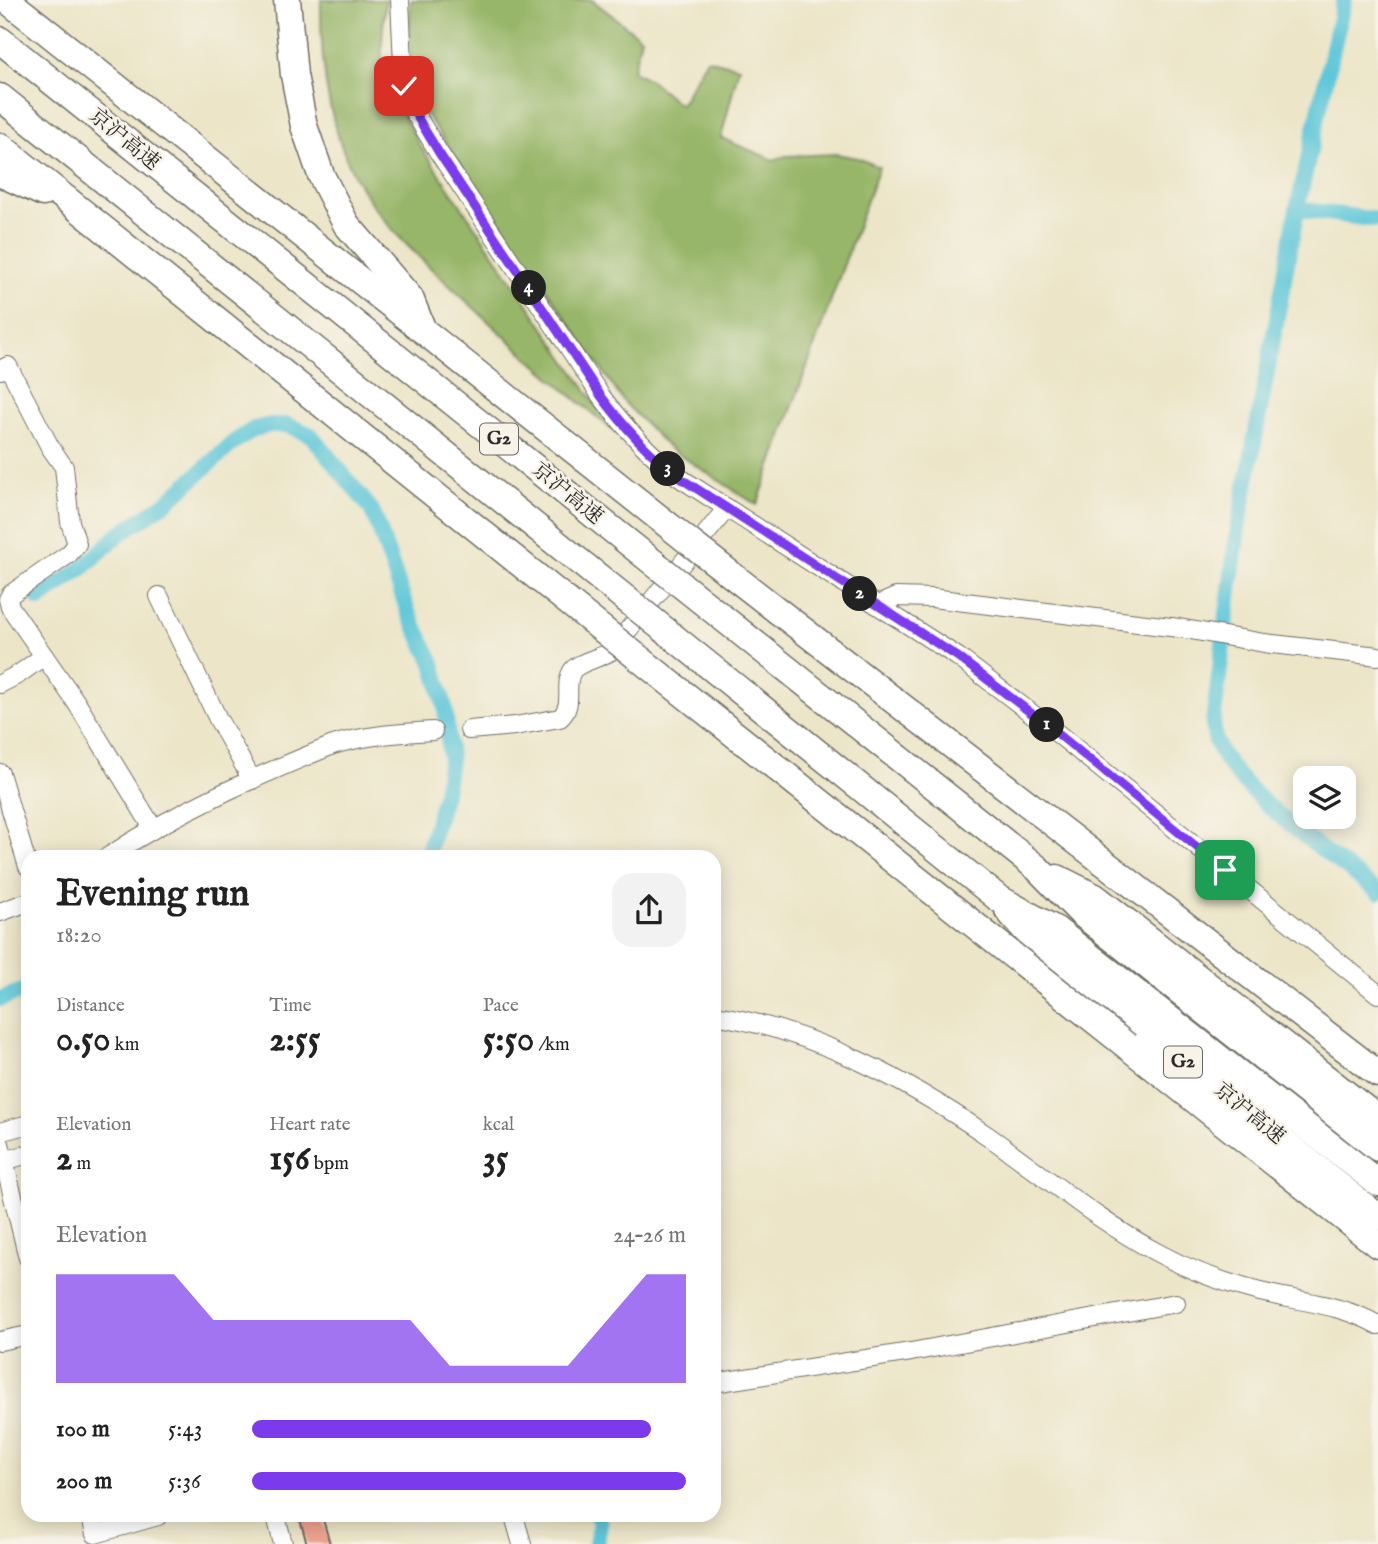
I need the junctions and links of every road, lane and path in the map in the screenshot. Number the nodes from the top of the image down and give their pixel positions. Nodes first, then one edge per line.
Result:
1 (6, 0) edge
2 (287, 0) edge
3 (400, 0) edge
4 (9, 47) edge
5 (0, 97) edge
6 (0, 146) edge
7 (0, 173) edge
8 (65, 198) junction
9 (424, 332) junction
10 (0, 370) edge
11 (727, 508) junction
12 (159, 596) dead end
13 (878, 605) junction
14 (44, 656) junction
15 (1378, 656) edge
16 (0, 684) edge
17 (469, 730) dead end
18 (433, 731) dead end
19 (0, 773) edge
20 (252, 780) junction
21 (153, 828) junction
22 (23, 850) edge
23 (119, 850) edge
24 (1037, 868) junction
25 (998, 898) junction
26 (21, 904) edge
27 (0, 912) edge
28 (1378, 994) edge
29 (721, 1017) edge
30 (1378, 1074) edge
31 (1378, 1119) edge
32 (21, 1126) edge
33 (0, 1132) edge
34 (1378, 1148) edge
35 (2, 1152) edge
36 (21, 1153) edge
37 (1378, 1183) edge
38 (1378, 1217) edge
39 (21, 1229) edge
40 (1378, 1245) edge
41 (1176, 1303) dead end
42 (1378, 1325) edge
43 (21, 1336) edge
44 (0, 1341) edge
45 (721, 1382) edge
46 (92, 1522) edge
47 (137, 1522) edge
48 (278, 1522) edge
49 (516, 1522) edge
50 (283, 1544) edge
51 (522, 1544) edge

1 - 9 highway
2 - 9 highway
3 - 11 street
4 - 24 highway, 京沪高速 / G2, bridge
5 - 25 highway, 京沪高速 / G2, bridge
6 - 8 highway
7 - 8 highway
8 - 40 highway, bridge
9 - 30 highway, bridge
10 - 14 street
11 - 13 street
11 - 17 street
12 - 20 street
13 - 15 street
13 - 28 street
14 - 16 street
14 - 21 street
18 - 20 street
19 - 22 street
20 - 21 street
21 - 23 street
24 - 31 highway, 京沪高速 / G2
24 - 34 highway, 京沪高速 / G2
25 - 37 highway, 京沪高速 / G2
25 - 38 highway, 京沪高速 / G2
26 - 27 street
29 - 42 street
32 - 33 street
35 - 36 street
35 - 39 street
41 - 45 street
43 - 44 street
46 - 47 street
48 - 50 street
49 - 51 street

